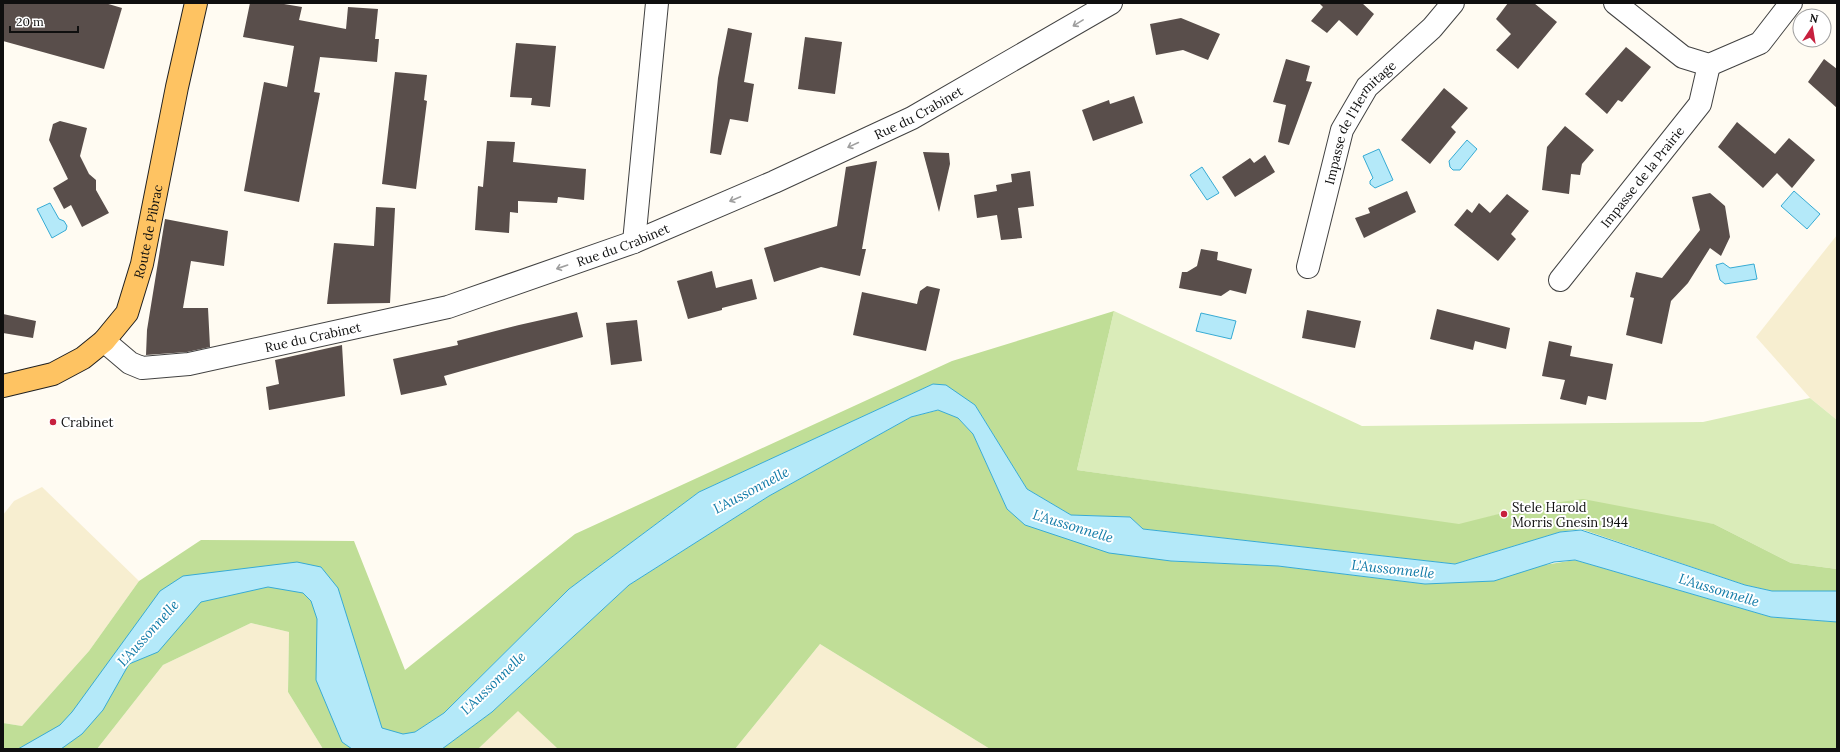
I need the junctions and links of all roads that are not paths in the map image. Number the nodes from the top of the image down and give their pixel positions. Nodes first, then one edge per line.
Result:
1 (196, 3) edge
2 (657, 3) edge
3 (1111, 3) edge
4 (1453, 3) edge
5 (1615, 3) edge
6 (1791, 3) edge
7 (1709, 65) junction
8 (634, 242) junction
9 (1308, 267) dead end
10 (1560, 280) dead end
11 (104, 341) junction
12 (3, 386) edge

1 - 11 main road, Route de Pibrac
2 - 8 street
3 -> 8 street, Rue du Crabinet
4 - 9 street, Impasse de l'Hermitage
5 - 7 street
6 - 7 street
7 - 10 street, Impasse de la Prairie
8 -> 11 street, Rue du Crabinet
11 - 12 main road, Route de Pibrac

